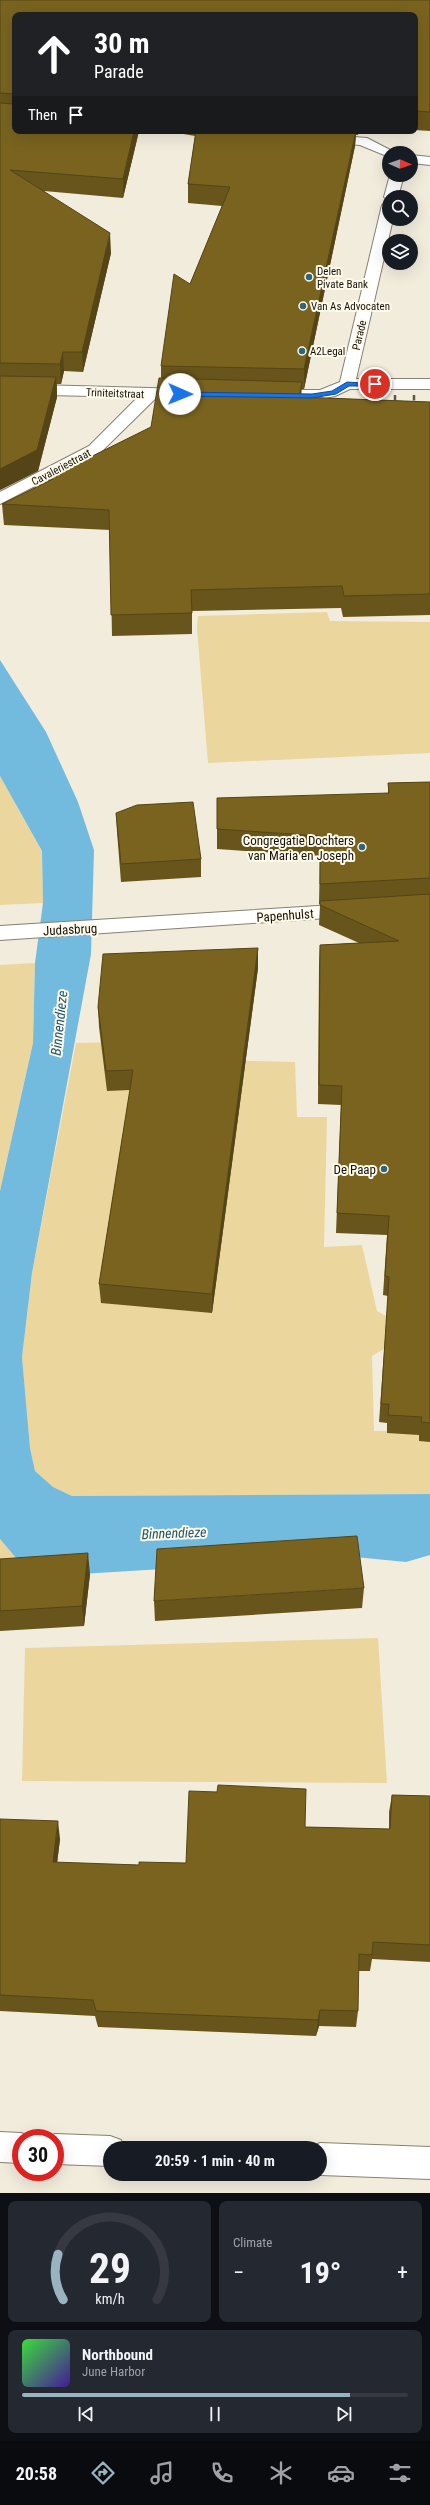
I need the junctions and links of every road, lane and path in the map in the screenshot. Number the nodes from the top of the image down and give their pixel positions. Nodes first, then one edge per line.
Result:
1 (316, 138) edge
2 (382, 150) edge
3 (418, 160) edge
4 (430, 161) edge
5 (384, 226) edge
6 (347, 384) junction
7 (430, 384) edge
8 (0, 389) edge
9 (151, 394) junction
10 (203, 394) edge
11 (257, 395) edge
12 (0, 499) edge
13 (367, 910) edge
14 (140, 924) joint
15 (0, 933) edge
16 (0, 2147) edge
17 (12, 2148) edge
18 (64, 2149) edge
19 (103, 2151) edge
20 (327, 2159) edge
21 (430, 2163) edge

1 - 2 street
3 - 4 street
5 - 6 street, Parade
6 - 7 street
6 - 11 street
8 - 9 street, Triniteitstraat
9 - 10 street, Triniteitstraat
9 - 12 street, Cavaleriestraat
13 - 14 street, Papenhulst
14 - 15 street, Judasbrug
16 - 17 street
18 - 19 street
20 - 21 street

